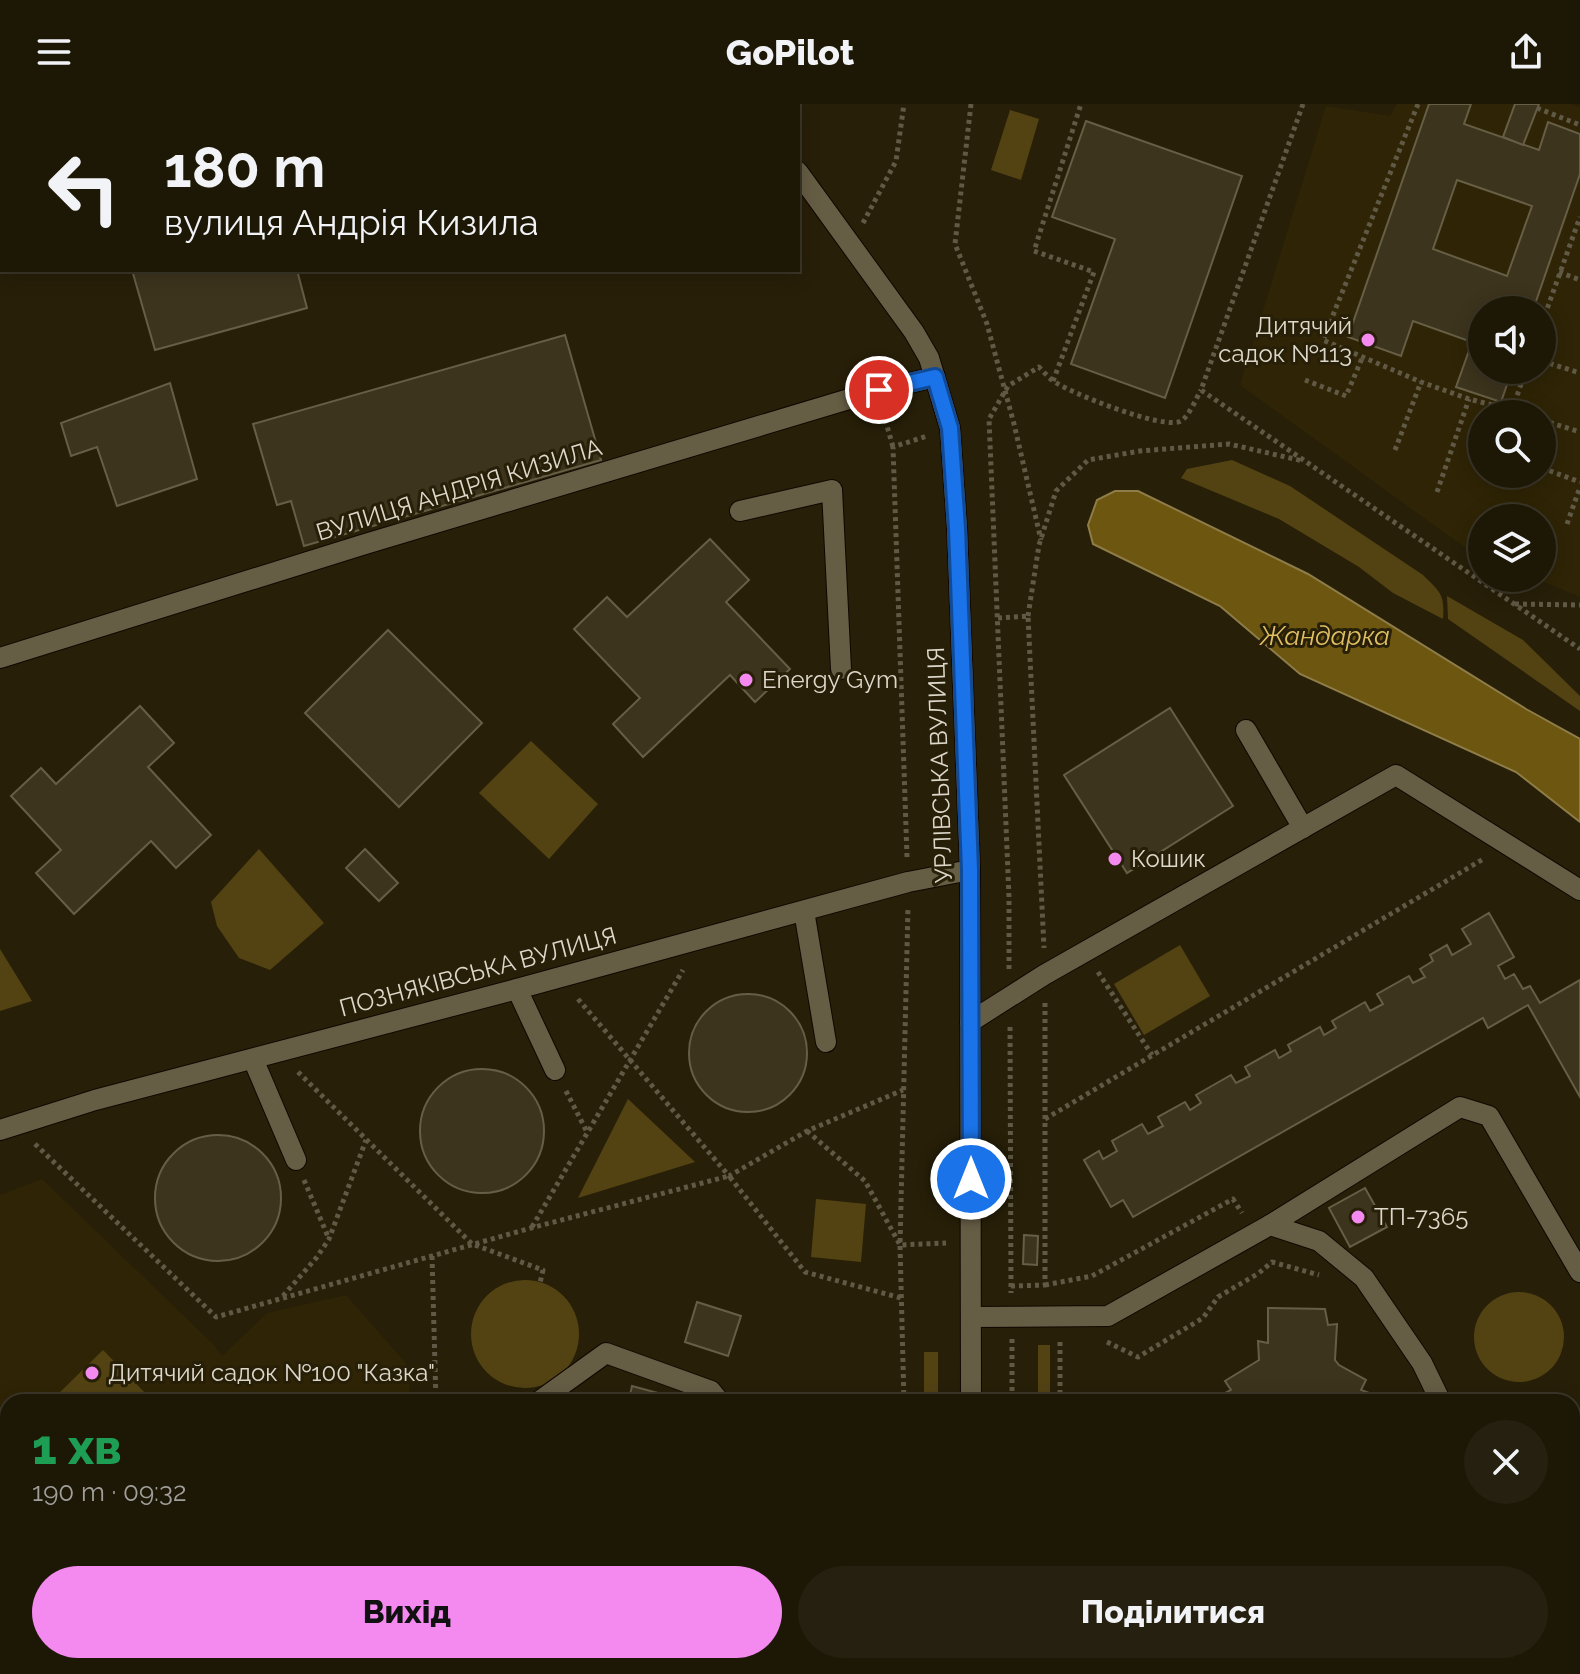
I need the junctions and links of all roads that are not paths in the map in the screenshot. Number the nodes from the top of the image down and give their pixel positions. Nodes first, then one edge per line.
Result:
1 (800, 175) edge
2 (935, 377) junction
3 (740, 511) dead end
4 (0, 658) edge
5 (841, 669) dead end
6 (1246, 730) dead end
7 (1303, 828) junction
8 (970, 870) junction
9 (1580, 890) edge
10 (804, 911) junction
11 (517, 989) junction
12 (970, 1022) junction
13 (826, 1042) dead end
14 (253, 1059) junction
15 (555, 1070) road end
16 (0, 1130) edge
17 (296, 1160) road end
18 (1262, 1230) junction
19 (1580, 1272) edge
20 (971, 1317) junction
21 (549, 1394) edge
22 (713, 1394) edge
23 (971, 1394) edge
24 (1437, 1394) edge

1 - 2 street, УРЛІВСЬКА ВУЛИЦЯ
2 - 4 street, ВУЛИЦЯ АНДРІЯ КИЗИЛА
2 - 8 street, УРЛІВСЬКА ВУЛИЦЯ
3 - 5 street
6 - 7 street
7 - 9 street
7 - 12 street
8 - 10 street, ПОЗНЯКІВСЬКА ВУЛИЦЯ
8 - 12 street, УРЛІВСЬКА ВУЛИЦЯ
10 - 11 street, ПОЗНЯКІВСЬКА ВУЛИЦЯ
10 - 13 street
11 - 14 street, ПОЗНЯКІВСЬКА ВУЛИЦЯ
11 - 15 street
12 - 20 street, УРЛІВСЬКА ВУЛИЦЯ
14 - 16 street, ПОЗНЯКІВСЬКА ВУЛИЦЯ
14 - 17 street
18 - 19 street
18 - 20 street
18 - 24 street
20 - 23 street, УРЛІВСЬКА ВУЛИЦЯ
21 - 22 street

